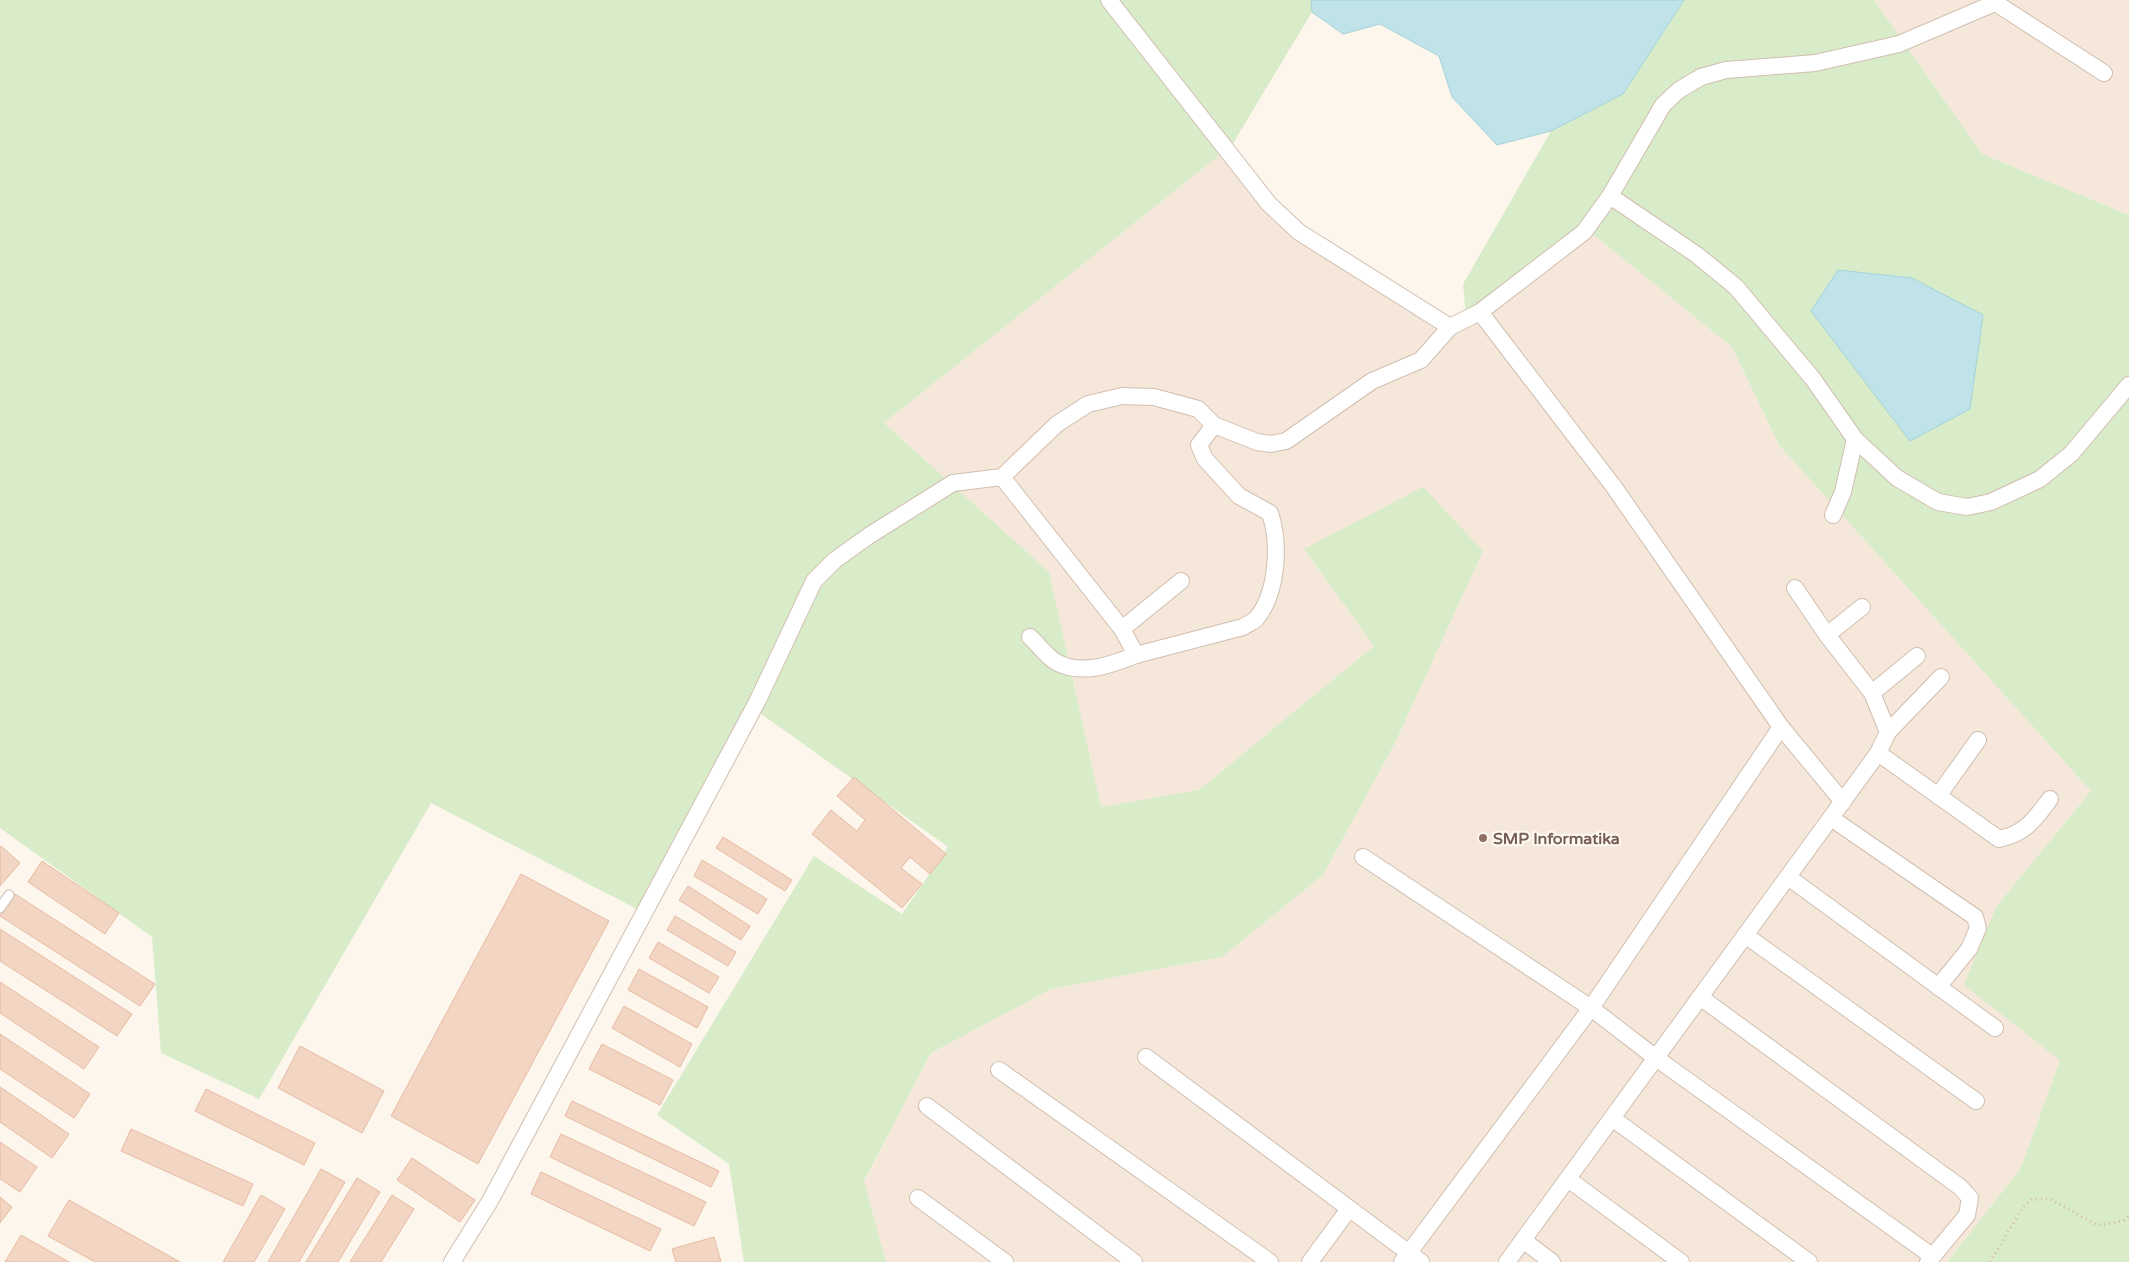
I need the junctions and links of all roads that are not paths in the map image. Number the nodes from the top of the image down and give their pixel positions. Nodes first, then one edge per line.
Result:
1 (1109, 0) edge
2 (1995, 1) edge
3 (2104, 73) dead end
4 (1610, 196) junction
5 (1480, 312) junction
6 (1450, 327) junction
7 (2129, 385) edge
8 (1214, 425) junction
9 (1855, 439) junction
10 (1002, 476) junction
11 (1834, 515) dead end
12 (1181, 581) dead end
13 (1795, 588) dead end
14 (1862, 607) dead end
15 (1122, 629) junction
16 (1827, 635) junction
17 (1030, 637) dead end
18 (1136, 655) junction
19 (1917, 656) dead end
20 (1941, 677) dead end
21 (1872, 693) junction
22 (1781, 727) junction
23 (1888, 732) junction
24 (1978, 740) dead end
25 (1878, 753) junction
26 (1938, 796) junction
27 (2050, 799) dead end
28 (1842, 802) junction
29 (1831, 818) junction
30 (1363, 857) dead end
31 (1788, 877) junction
32 (8, 895) dead end
33 (0, 908) edge
34 (1745, 936) junction
35 (1938, 987) junction
36 (1700, 997) junction
37 (1591, 1008) junction
38 (1995, 1028) dead end
39 (1146, 1057) dead end
40 (1656, 1058) junction
41 (998, 1070) dead end
42 (1976, 1101) dead end
43 (927, 1106) dead end
44 (1612, 1118) junction
45 (1568, 1179) junction
46 (918, 1198) dead end
47 (1349, 1209) junction
48 (1523, 1240) junction
49 (1411, 1259) edge
50 (1930, 1259) edge
51 (452, 1262) edge
52 (1005, 1262) edge
53 (1134, 1262) edge
54 (1270, 1262) edge
55 (1310, 1262) edge
56 (1507, 1262) edge
57 (1552, 1262) edge
58 (1681, 1262) edge
59 (1808, 1262) edge

1 - 6 street
2 - 3 street
2 - 4 street
4 - 5 street
4 - 9 street
5 - 6 street
5 - 22 street
6 - 8 street
7 - 9 street
8 - 10 street
8 - 18 street
9 - 11 street
10 - 15 street
10 - 51 street
12 - 15 street
13 - 16 street
14 - 16 street
15 - 18 street
16 - 21 street
17 - 18 street
19 - 21 street
20 - 23 street
21 - 23 street
22 - 28 street
22 - 37 street
23 - 25 street
24 - 26 street
25 - 26 street
25 - 28 street
26 - 27 street
28 - 29 street
29 - 31 street
29 - 35 street
30 - 37 street
31 - 34 street
31 - 35 street
32 - 33 lane
34 - 36 street
34 - 42 street
35 - 38 street
36 - 40 street
36 - 50 street
37 - 40 street
37 - 49 street
39 - 47 street
40 - 44 street
40 - 50 street
41 - 54 street
43 - 53 street
44 - 45 street
44 - 59 street
45 - 48 street
45 - 58 street
46 - 52 street
47 - 49 street
47 - 55 street
48 - 56 street
48 - 57 street

